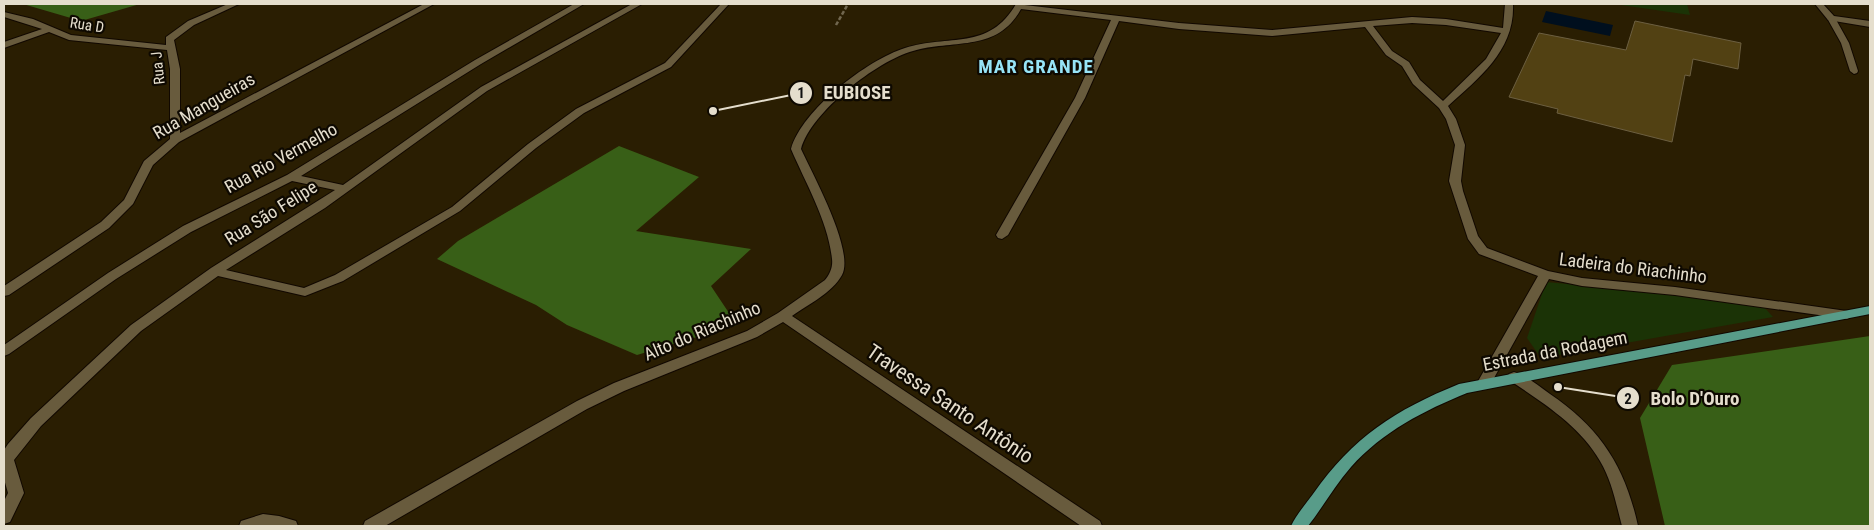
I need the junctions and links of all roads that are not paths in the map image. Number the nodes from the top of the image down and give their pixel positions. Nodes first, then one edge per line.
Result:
1 (236, 4) edge
2 (430, 4) edge
3 (580, 4) edge
4 (638, 4) edge
5 (725, 4) edge
6 (1509, 4) edge
7 (1819, 4) edge
8 (1020, 5) edge
9 (4, 14) edge
10 (1116, 18) junction
11 (1831, 18) junction
12 (1366, 23) junction
13 (1870, 24) edge
14 (47, 30) junction
15 (1507, 31) junction
16 (4, 45) edge
17 (170, 48) junction
18 (1854, 71) dead end
19 (1443, 106) junction
20 (175, 140) junction
21 (292, 177) junction
22 (344, 190) junction
23 (1002, 235) dead end
24 (215, 271) junction
25 (1545, 274) junction
26 (4, 292) edge
27 (1870, 310) edge
28 (1847, 315) junction
29 (783, 316) junction
30 (4, 351) edge
31 (1514, 377) junction
32 (1484, 383) junction
33 (4, 517) edge
34 (247, 526) edge
35 (290, 526) edge
36 (371, 526) edge
37 (1094, 526) edge
38 (1299, 526) edge
39 (1630, 526) edge

1 - 17 street, Rua J
2 - 20 street, Rua Mangueiras
3 - 21 street, Rua Rio Vermelho
4 - 22 street, Rua São Felipe
5 - 24 street
6 - 15 street
7 - 11 street
8 - 10 street
8 - 29 street, Alto do Riachinho
9 - 14 street, Rua D
10 - 12 street
10 - 23 street
11 - 13 street
11 - 18 lane
12 - 15 street
12 - 19 street
14 - 16 street
14 - 17 street, Rua D
15 - 19 street
17 - 20 street, Rua J
19 - 25 street, Ladeira do Riachinho
20 - 26 street, Rua Mangueiras
21 - 22 street
21 - 30 street, Rua Rio Vermelho
22 - 24 street, Rua São Felipe
24 - 33 street, Rua São Felipe
25 - 28 street, Ladeira do Riachinho
25 - 32 street
27 - 28 main road, Estrada da Rodagem
28 - 31 main road, Estrada da Rodagem
29 - 36 street, Alto do Riachinho
29 - 37 street, Travessa Santo Antônio
31 - 32 main road, Estrada da Rodagem
31 - 39 street
32 - 38 main road, Estrada da Rodagem
34 - 35 street

